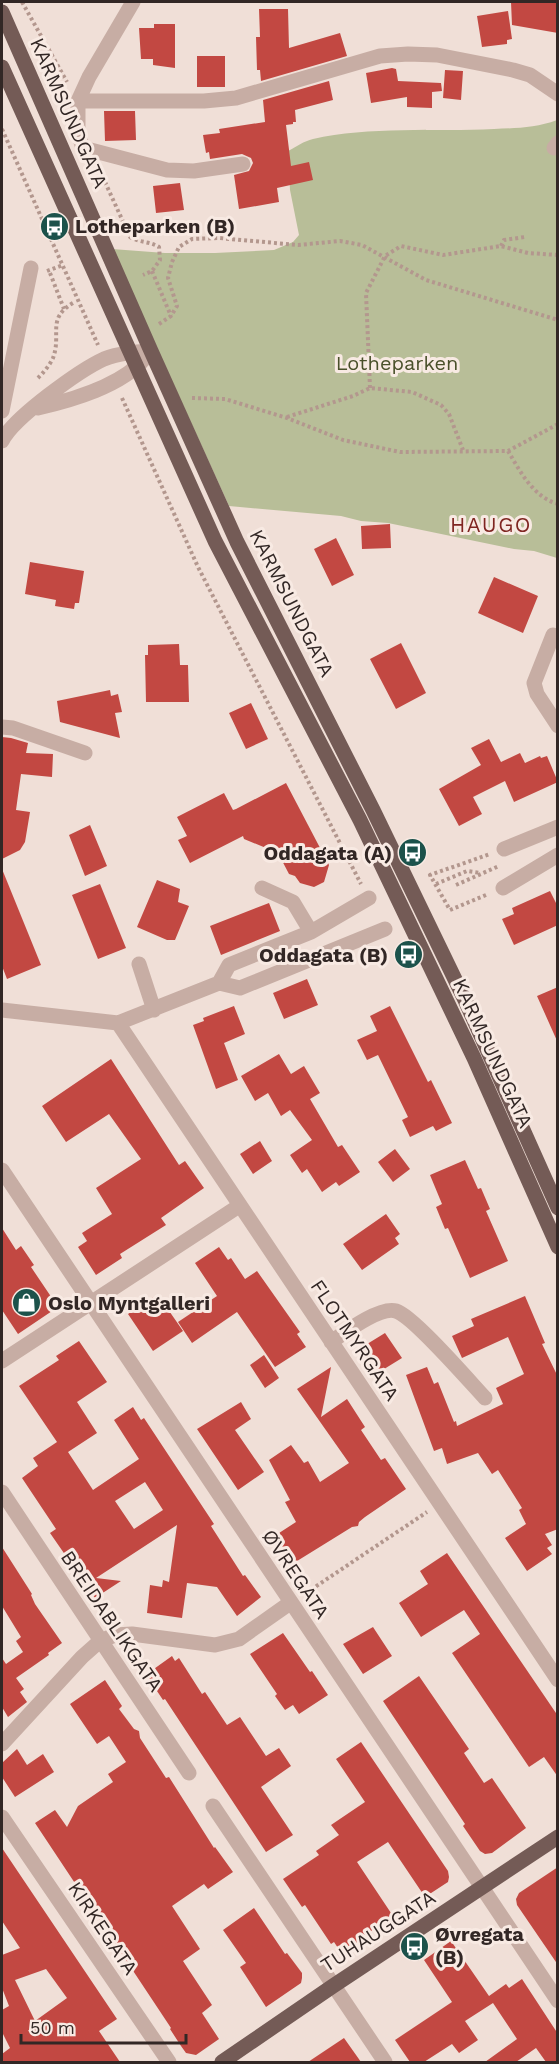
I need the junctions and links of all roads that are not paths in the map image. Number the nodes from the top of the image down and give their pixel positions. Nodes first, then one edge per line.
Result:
1 (133, 2) edge
2 (2, 12) edge
3 (2, 67) edge
4 (558, 94) edge
5 (78, 101) junction
6 (243, 164) dead end
7 (31, 268) dead end
8 (151, 351) junction
9 (130, 352) junction
10 (137, 368) junction
11 (31, 410) junction
12 (2, 411) edge
13 (2, 441) edge
14 (553, 635) dead end
15 (558, 726) edge
16 (2, 727) edge
17 (85, 753) dead end
18 (558, 827) edge
19 (504, 849) road end
20 (558, 855) edge
21 (262, 888) dead end
22 (504, 888) road end
23 (369, 898) dead end
24 (385, 929) dead end
25 (311, 932) junction
26 (139, 964) dead end
27 (219, 983) junction
28 (2, 1010) edge
29 (154, 1010) junction
30 (118, 1023) junction
31 (2, 1170) edge
32 (239, 1206) junction
33 (558, 1208) edge
34 (558, 1246) edge
35 (90, 1304) junction
36 (331, 1342) junction
37 (2, 1361) edge
38 (485, 1398) dead end
39 (2, 1492) edge
40 (290, 1603) junction
41 (100, 1641) junction
42 (558, 1680) edge
43 (2, 1744) edge
44 (189, 1773) dead end
45 (213, 1806) dead end
46 (2, 1816) edge
47 (558, 1837) edge
48 (482, 1889) junction
49 (333, 1986) junction
50 (558, 2001) edge
51 (169, 2062) edge
52 (222, 2062) edge
53 (385, 2062) edge

1 - 5 street
2 - 8 main road, KARMSUNDGATA
3 - 9 main road, KARMSUNDGATA
4 - 5 street
5 - 6 street, KARMSUNDGATA
7 - 12 street
8 - 9 street
8 - 10 street
8 - 33 main road, KARMSUNDGATA
9 - 10 main road, KARMSUNDGATA
9 - 11 street
10 - 11 street
10 - 34 main road, KARMSUNDGATA
11 - 13 street
14 - 15 street
16 - 17 street
18 - 19 street
20 - 22 street
21 - 25 street
23 - 25 street
24 - 27 street
25 - 27 street
26 - 29 street
27 - 29 street
28 - 30 street
29 - 30 street
30 - 32 street, FLOTMYRGATA
31 - 35 street, ØVREGATA
32 - 35 street
32 - 36 street, FLOTMYRGATA
35 - 37 street
35 - 40 street, ØVREGATA
36 - 38 street
36 - 42 street, FLOTMYRGATA
39 - 41 street, BREIDABLIKGATA
40 - 41 street
40 - 48 street, ØVREGATA
41 - 43 street
41 - 44 street, BREIDABLIKGATA
45 - 49 street
46 - 51 street, KIRKEGATA
47 - 48 main road, TUHAUGGATA
48 - 49 main road, TUHAUGGATA
48 - 50 street, ØVREGATA
49 - 52 main road, TUHAUGGATA
49 - 53 street

